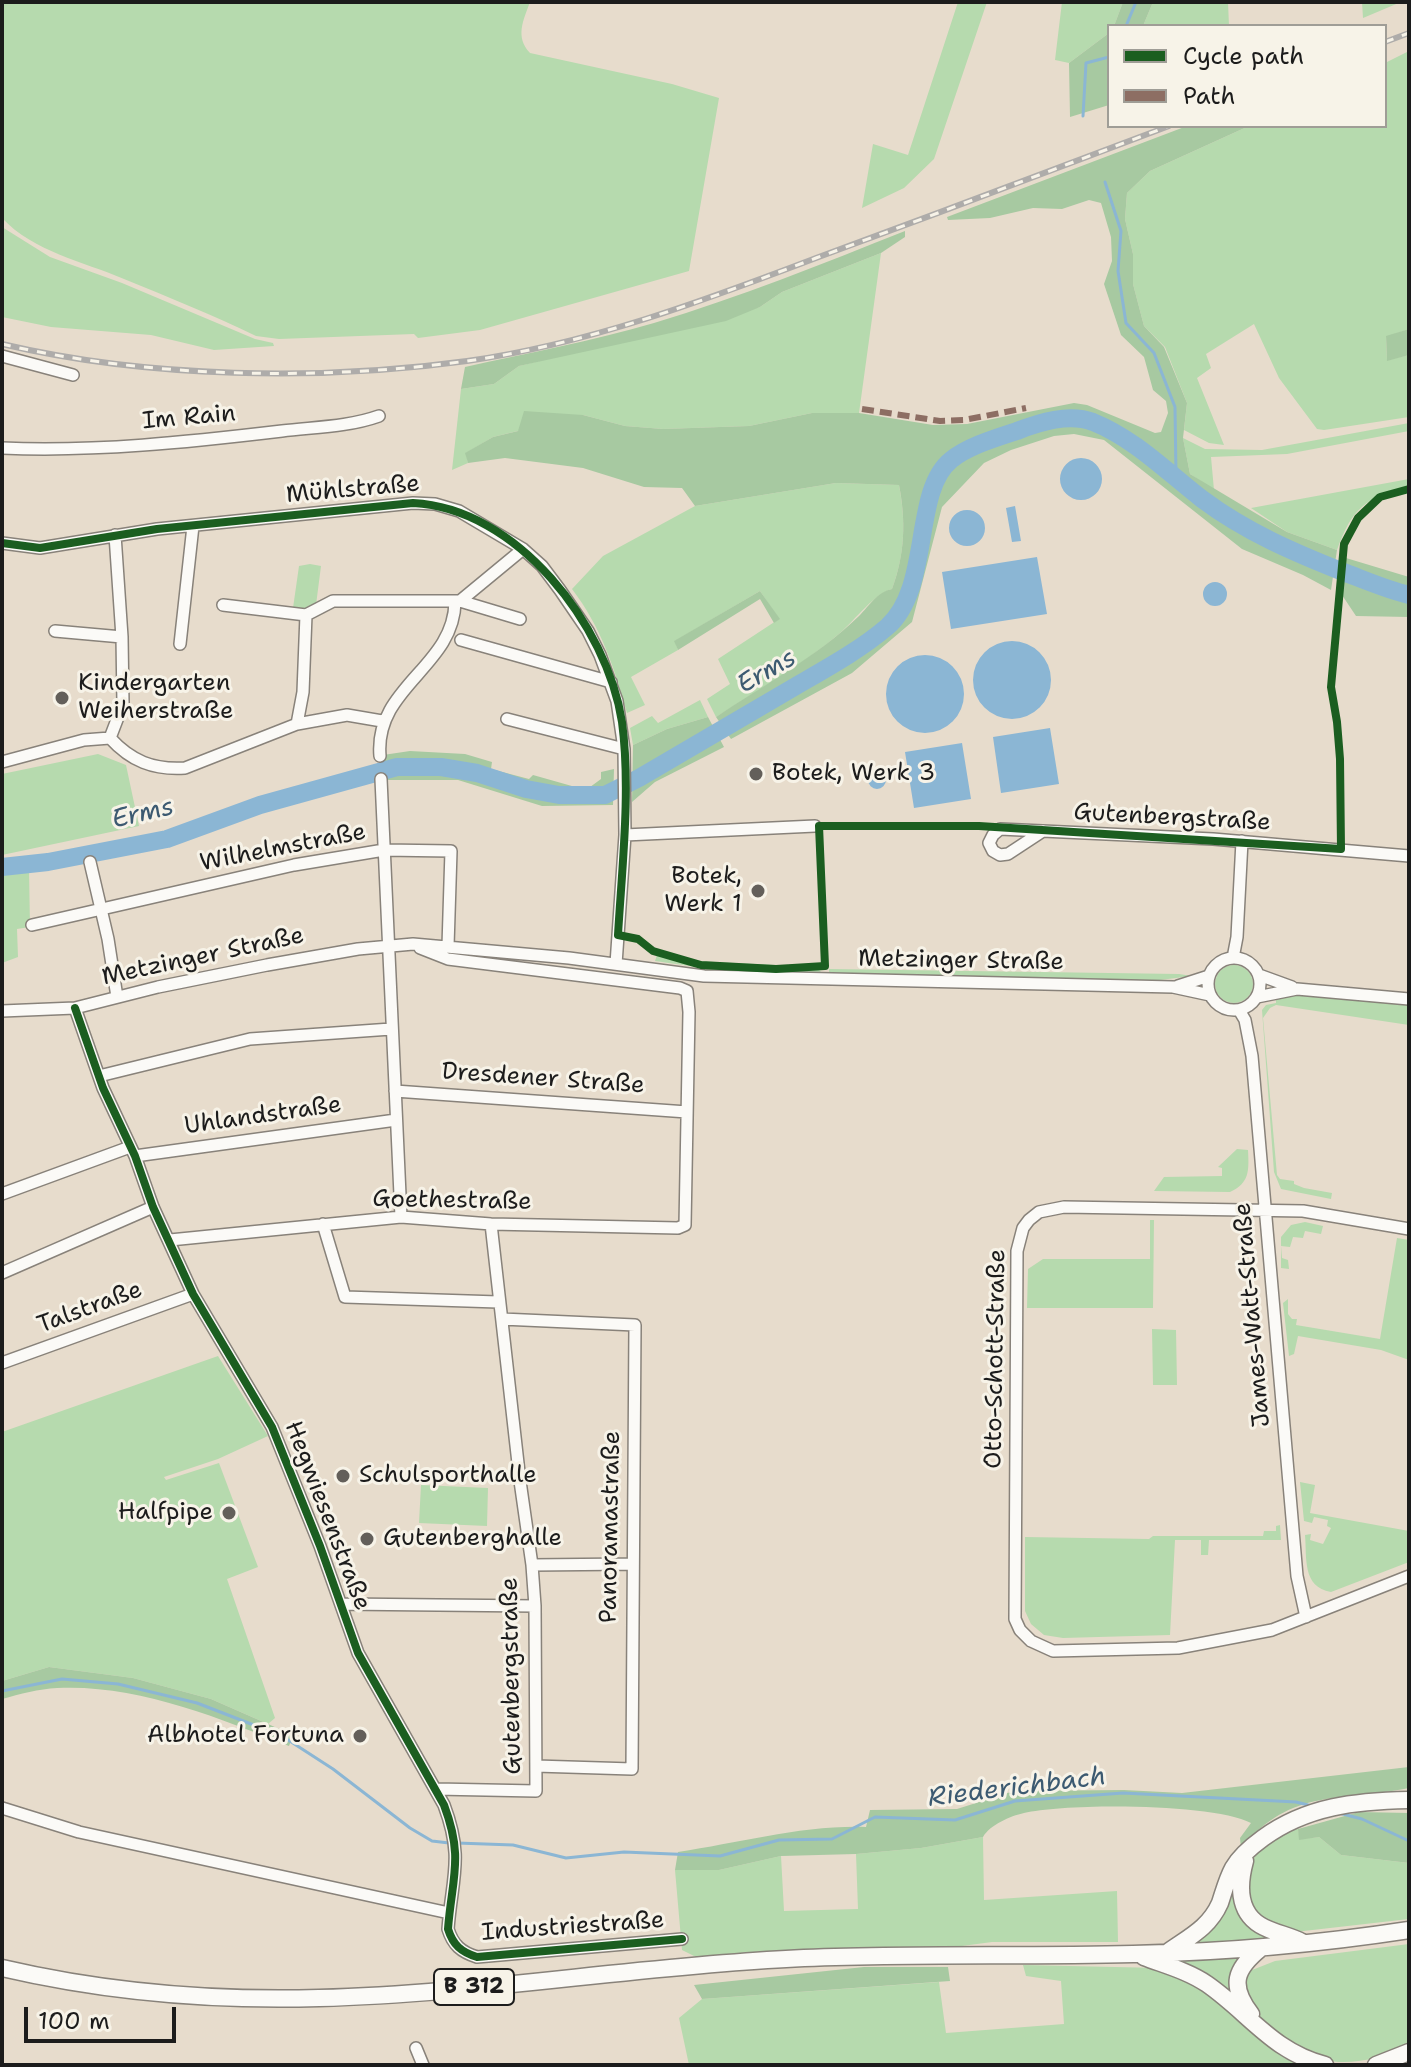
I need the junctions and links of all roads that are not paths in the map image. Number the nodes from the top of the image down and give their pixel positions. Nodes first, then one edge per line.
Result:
1 (2, 356) edge
2 (73, 375) dead end
3 (379, 416) dead end
4 (2, 448) edge
5 (193, 526) junction
6 (115, 535) junction
7 (2, 543) edge
8 (523, 549) junction
9 (458, 602) junction
10 (223, 605) dead end
11 (306, 615) junction
12 (520, 619) dead end
13 (55, 631) dead end
14 (122, 637) junction
15 (461, 640) dead end
16 (180, 644) dead end
17 (611, 682) junction
18 (507, 719) dead end
19 (382, 721) junction
20 (297, 724) junction
21 (110, 738) junction
22 (624, 749) junction
23 (380, 756) dead end
24 (2, 762) edge
25 (381, 779) dead end
26 (815, 826) dead end
27 (1043, 831) junction
28 (625, 835) junction
29 (1242, 841) junction
30 (384, 850) junction
31 (1409, 856) edge
32 (90, 862) dead end
33 (102, 908) junction
34 (32, 925) dead end
35 (413, 944) junction
36 (387, 945) junction
37 (448, 946) junction
38 (1233, 958) junction
39 (616, 964) junction
40 (1259, 975) junction
41 (1209, 976) junction
42 (1173, 987) junction
43 (1297, 989) junction
44 (1210, 995) junction
45 (117, 997) junction
46 (1257, 997) junction
47 (1409, 999) edge
48 (75, 1008) junction
49 (1239, 1010) junction
50 (2, 1011) edge
51 (391, 1029) junction
52 (99, 1076) junction
53 (395, 1091) junction
54 (687, 1112) junction
55 (396, 1120) junction
56 (132, 1152) junction
57 (2, 1194) edge
58 (153, 1207) junction
59 (1266, 1210) junction
60 (401, 1217) junction
61 (323, 1224) junction
62 (491, 1224) junction
63 (1409, 1229) edge
64 (170, 1240) junction
65 (2, 1273) edge
66 (193, 1294) junction
67 (498, 1302) junction
68 (502, 1319) junction
69 (2, 1363) edge
70 (633, 1564) junction
71 (532, 1565) junction
72 (1409, 1576) edge
73 (341, 1604) junction
74 (535, 1606) junction
75 (1306, 1617) junction
76 (536, 1766) junction
77 (436, 1789) junction
78 (1409, 1800) edge
79 (2, 1808) edge
80 (1249, 1848) junction
81 (449, 1913) junction
82 (1409, 1930) edge
83 (682, 1939) dead end
84 (1305, 1943) junction
85 (1261, 1948) junction
86 (1166, 1953) junction
87 (1136, 1954) junction
88 (2, 1968) edge
89 (1270, 2037) junction
90 (416, 2048) dead end
91 (1409, 2052) edge
92 (423, 2065) edge
93 (1325, 2065) edge
94 (1376, 2065) edge

1 - 2 street
3 - 4 street, Im Rain
5 - 6 street, Mühlstraße
5 - 8 street, Mühlstraße
5 - 16 street
6 - 7 street, Mühlstraße
6 - 14 street
8 - 9 street
8 - 17 street, Mühlstraße
9 - 11 street
9 - 12 street
9 - 19 street
10 - 11 street
11 - 20 street
13 - 14 street
14 - 21 street
15 - 17 street
17 - 22 street, Mühlstraße
18 - 22 street
19 - 20 street
19 - 23 street
20 - 21 street
21 - 24 street
22 - 28 street, Mühlstraße
25 - 30 street, Wilhelmstraße
26 - 28 street
27 - 27 street, Gutenbergstraße
27 - 29 street, Gutenbergstraße
28 - 39 street, Mühlstraße
29 - 31 street, Gutenbergstraße
29 - 38 street
30 - 33 street, Wilhelmstraße
30 - 36 street, Wilhelmstraße
30 - 37 street, Wilhelmstraße
32 - 33 street
33 - 34 street, Wilhelmstraße
33 - 45 street
35 - 36 street, Metzinger Straße
35 - 37 street, Metzinger Straße
35 - 54 street, Metzinger Straße
36 - 45 street, Metzinger Straße
36 - 51 street, Wilhelmstraße
37 - 39 street, Metzinger Straße
38 - 40 street
38 - 41 street
39 - 42 street, Metzinger Straße
40 - 43 street
40 - 46 street
41 - 42 street, Metzinger Straße
41 - 44 street
42 - 44 street, Metzinger Straße
43 - 46 street
43 - 47 street
44 - 49 street
45 - 48 street, Metzinger Straße
46 - 49 street
48 - 50 street, Metzinger Straße
48 - 52 street, Hegwiesenstraße
49 - 59 street, James-Watt-Straße
51 - 52 street
51 - 53 street, Wilhelmstraße
52 - 56 street, Hegwiesenstraße
53 - 54 street, Dresdener Straße
53 - 55 street, Wilhelmstraße
54 - 62 street, Goethestraße
55 - 56 street, Uhlandstraße
55 - 60 street, Wilhelmstraße
56 - 57 street, Uhlandstraße
56 - 58 street, Hegwiesenstraße
58 - 64 street, Hegwiesenstraße
58 - 65 street
59 - 63 street, Otto-Schott-Straße
59 - 75 street, James-Watt-Straße
59 - 75 street, Otto-Schott-Straße
60 - 61 street, Goethestraße
60 - 62 street, Goethestraße
61 - 64 street, Goethestraße
61 - 67 street
62 - 67 street, Gutenbergstraße
64 - 66 street, Hegwiesenstraße
66 - 69 street, Talstraße
66 - 73 street, Hegwiesenstraße
67 - 68 street, Gutenbergstraße
68 - 70 street, Panoramastraße
68 - 71 street, Gutenbergstraße
70 - 71 street
70 - 76 street, Panoramastraße
71 - 74 street, Gutenbergstraße
72 - 75 street
73 - 74 street
73 - 77 street, Hegwiesenstraße
74 - 76 street, Gutenbergstraße
76 - 77 street, Gutenbergstraße
77 - 81 street, Hegwiesenstraße
78 - 80 highway
79 - 81 street, Industriestraße
80 - 84 highway
80 - 86 highway
81 - 83 street, Industriestraße
82 - 84 highway, B 312
84 - 85 highway, B 312
85 - 86 highway, B 312
85 - 89 highway
86 - 87 highway, B 312
87 - 88 highway, B 312
87 - 89 highway
89 - 93 highway
90 - 92 street
91 - 94 highway

